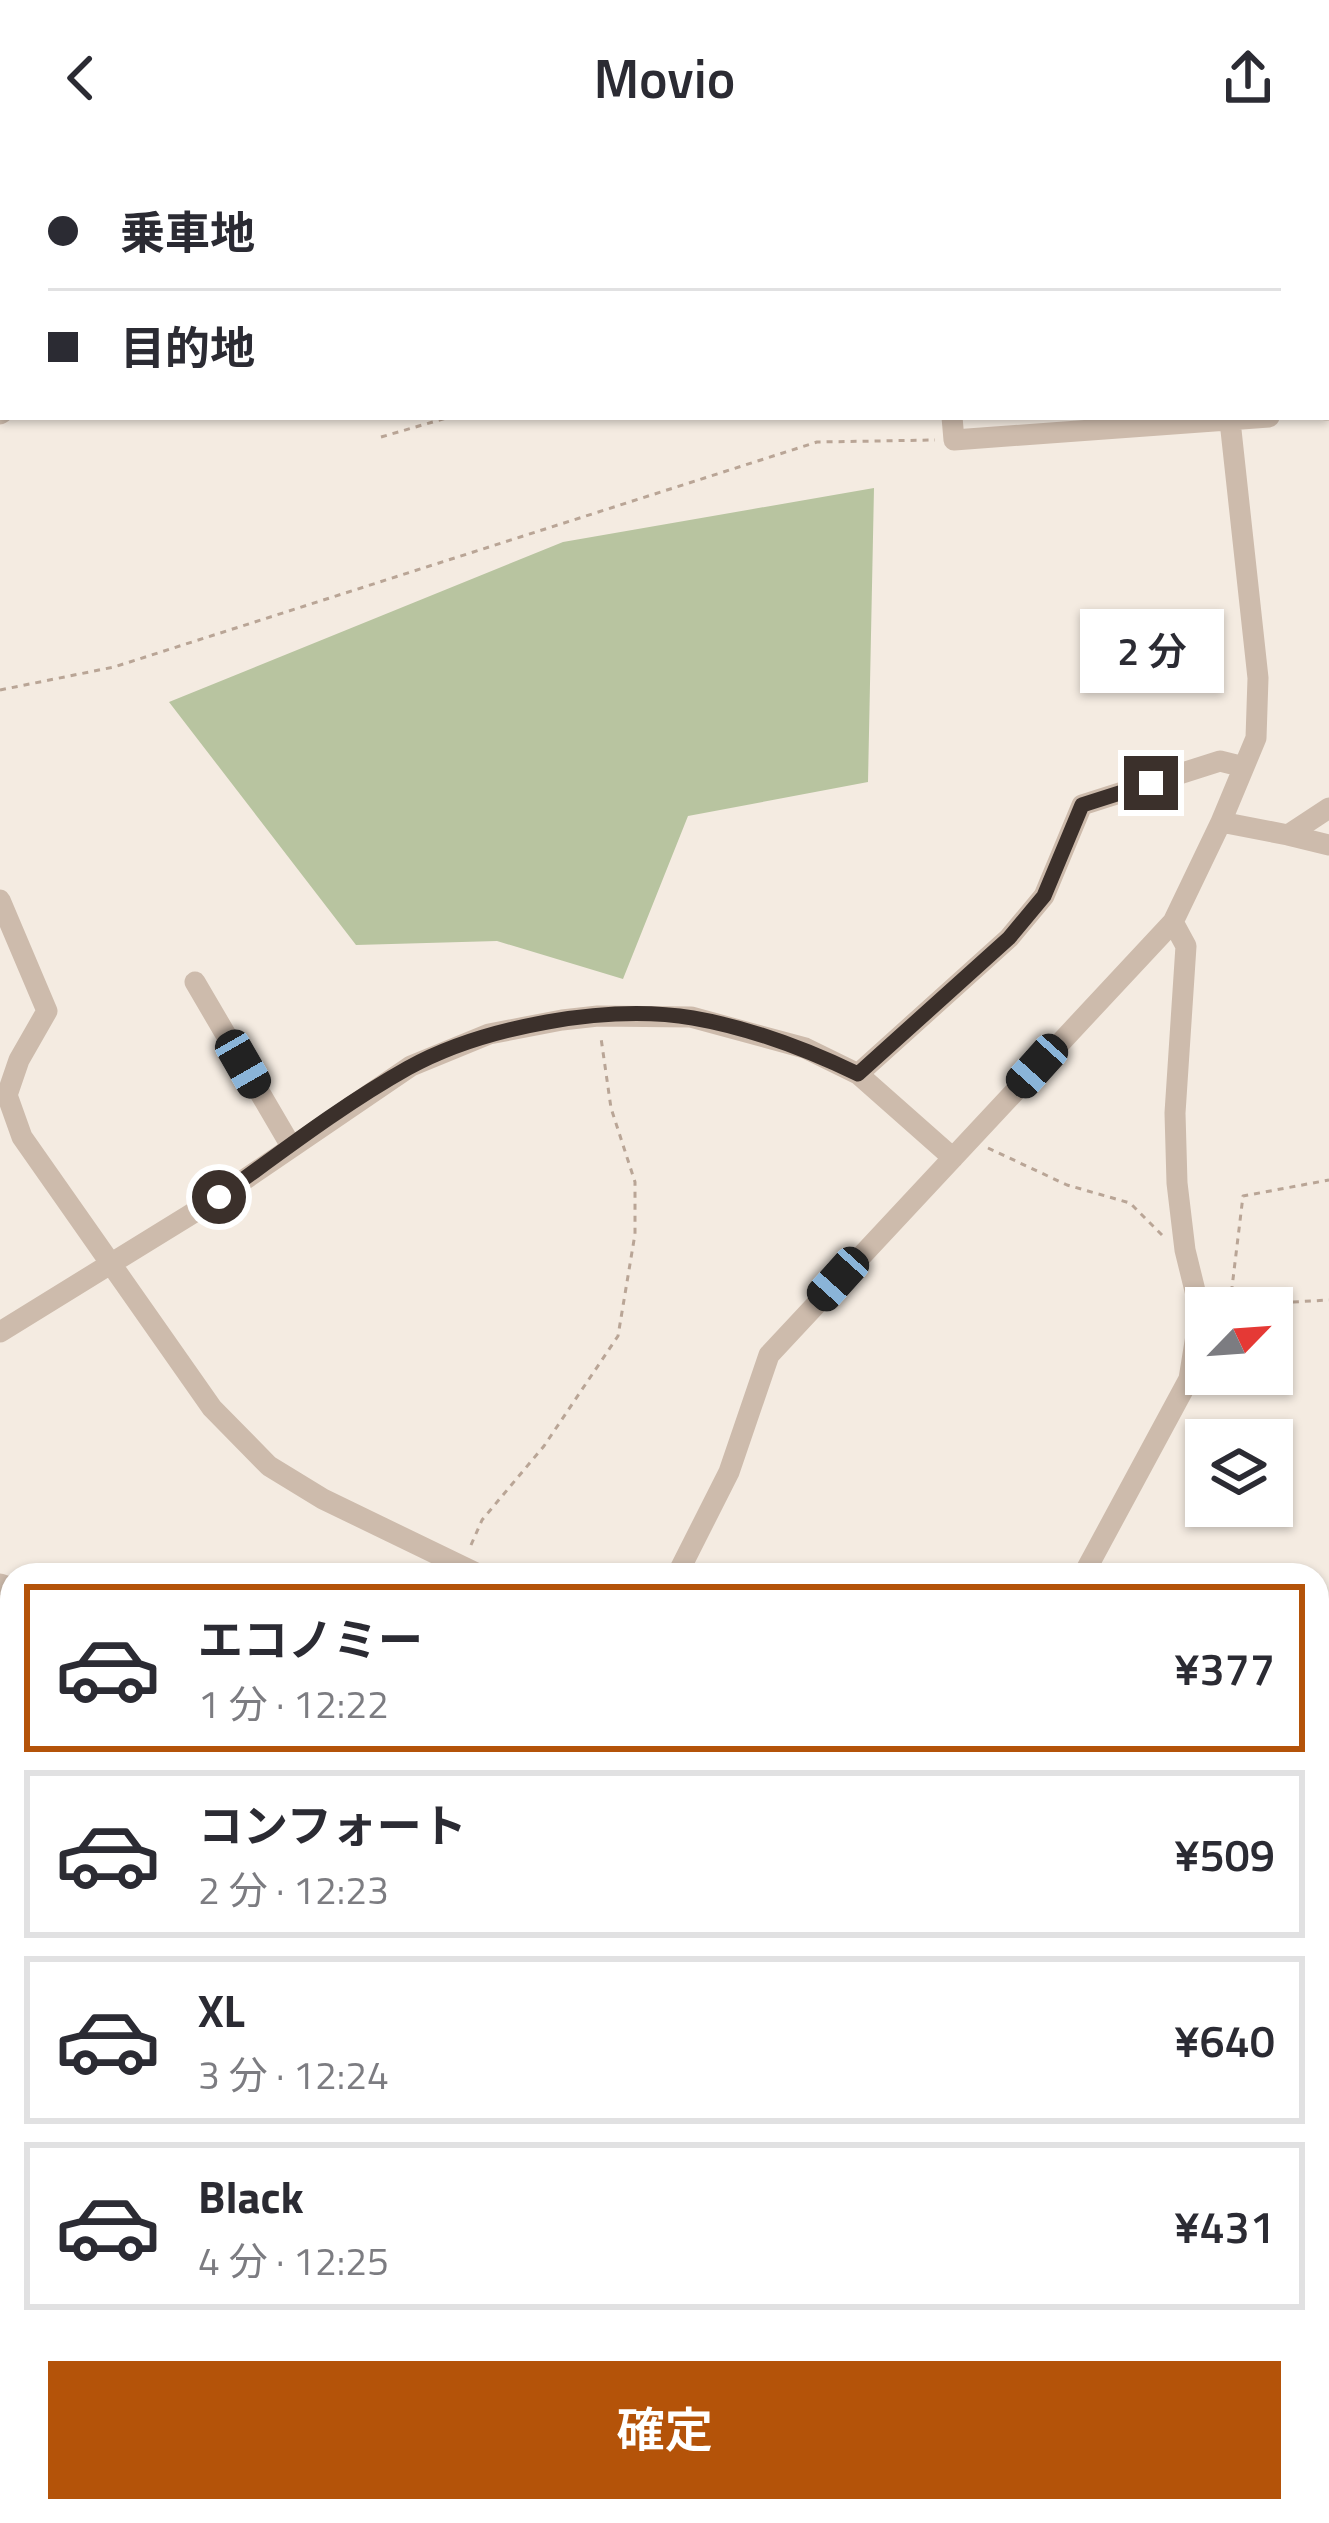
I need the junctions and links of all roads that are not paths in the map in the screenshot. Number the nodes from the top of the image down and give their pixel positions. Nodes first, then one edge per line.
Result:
1 (1246, 420) edge
2 (1230, 422) junction
3 (953, 428) edge
4 (1244, 767) junction
5 (1329, 808) edge
6 (1221, 822) junction
7 (1288, 835) junction
8 (1329, 845) edge
9 (0, 900) edge
10 (1173, 922) junction
11 (195, 982) dead end
12 (858, 1074) junction
13 (291, 1146) junction
14 (953, 1158) junction
15 (112, 1262) junction
16 (0, 1332) edge
17 (455, 1563) edge
18 (683, 1563) edge
19 (1090, 1563) edge

1 - 2 street
2 - 3 street
2 - 4 street
4 - 6 street
4 - 12 street
5 - 7 street
6 - 7 street
6 - 10 street
7 - 8 street
9 - 15 street
10 - 14 street
10 - 19 street
11 - 13 street
12 - 13 street
12 - 14 street
13 - 15 street
14 - 18 street
15 - 16 street
15 - 17 street

